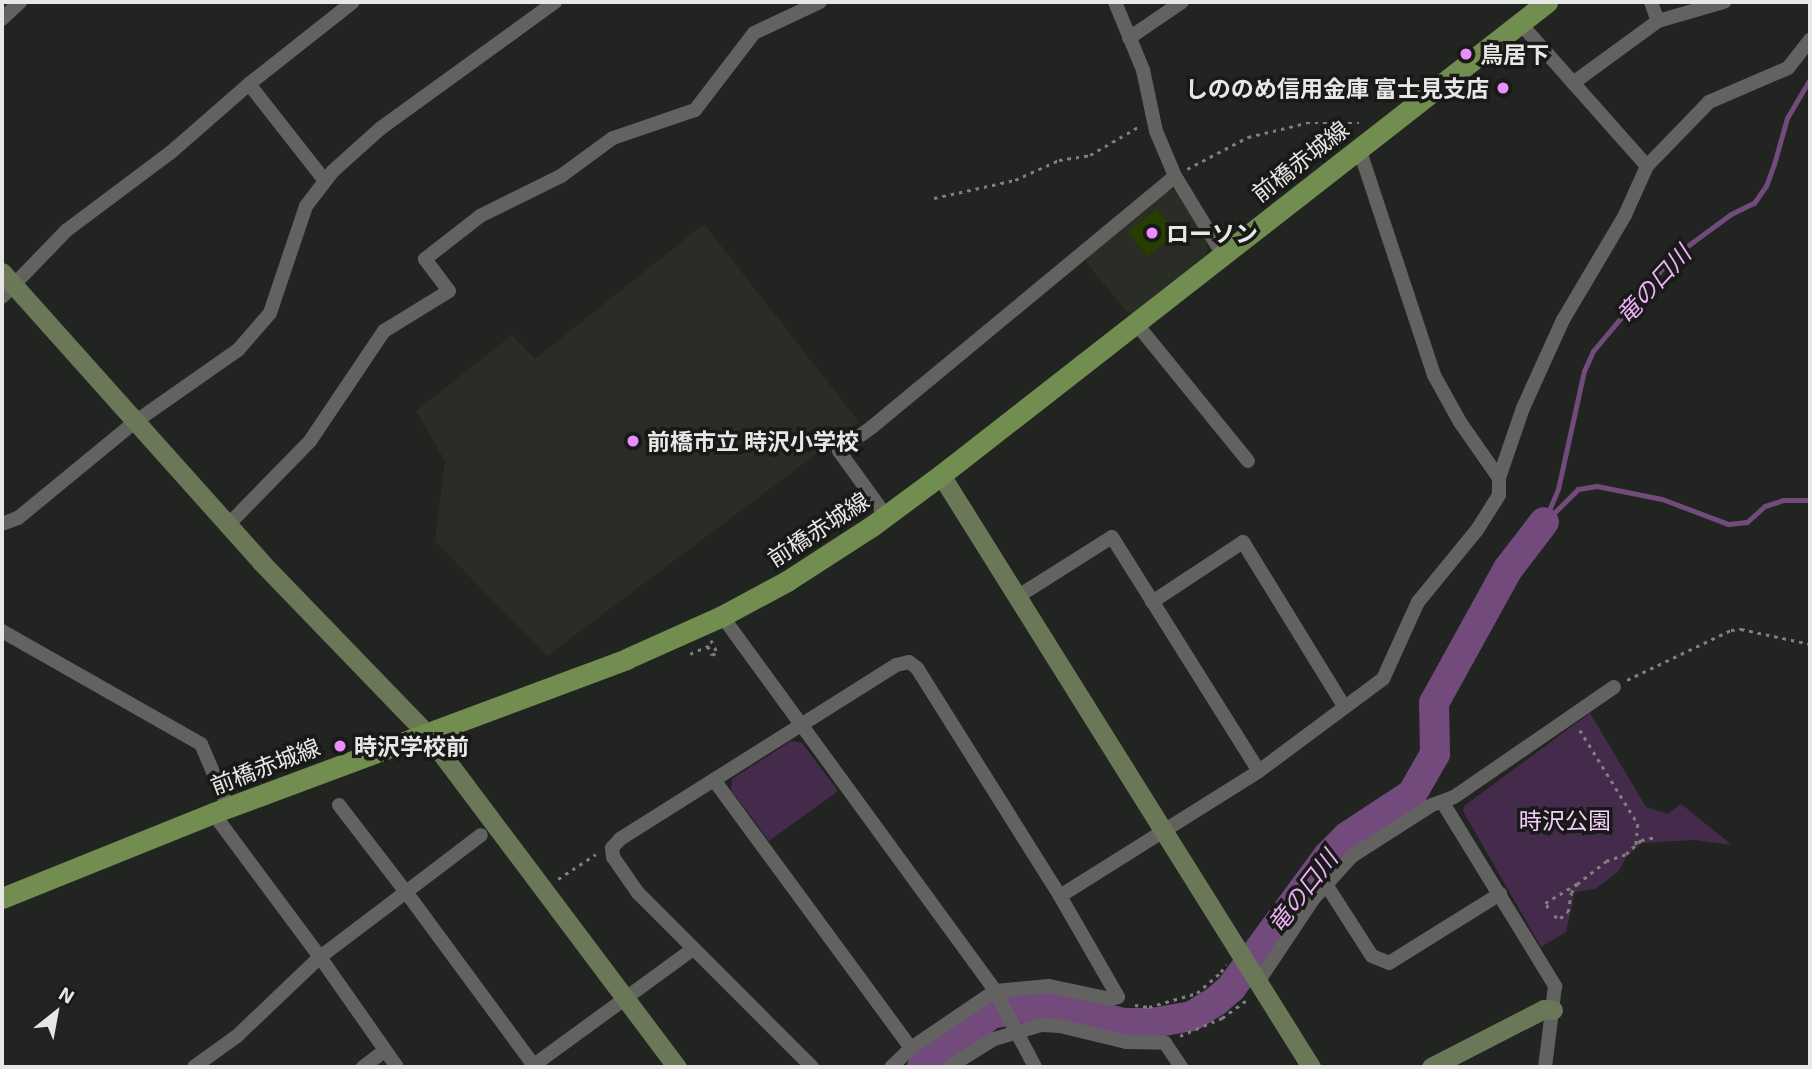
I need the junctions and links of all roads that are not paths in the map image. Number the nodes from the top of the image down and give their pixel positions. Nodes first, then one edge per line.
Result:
1 (20, 2) edge
2 (353, 2) edge
3 (555, 2) edge
4 (820, 2) edge
5 (1115, 2) edge
6 (1182, 2) edge
7 (1547, 2) edge
8 (1651, 2) edge
9 (1724, 2) edge
10 (2, 19) edge
11 (1658, 21) junction
12 (1520, 23) junction
13 (1129, 38) junction
14 (1810, 40) edge
15 (1573, 83) junction
16 (249, 84) junction
17 (1359, 148) junction
18 (1647, 166) junction
19 (1175, 176) junction
20 (325, 181) junction
21 (1223, 255) junction
22 (5, 285) edge
23 (1135, 322) junction
24 (135, 422) junction
25 (1248, 461) dead end
26 (941, 475) junction
27 (1499, 478) junction
28 (886, 516) junction
29 (2, 524) edge
30 (228, 525) junction
31 (1017, 597) junction
32 (1152, 602) junction
33 (722, 617) junction
34 (2, 631) edge
35 (1614, 687) road end
36 (1344, 706) junction
37 (799, 726) junction
38 (426, 733) junction
39 (1259, 771) junction
40 (714, 780) junction
41 (1443, 803) junction
42 (339, 805) dead end
43 (220, 810) junction
44 (1163, 831) junction
45 (481, 835) dead end
46 (1327, 886) junction
47 (405, 892) junction
48 (1500, 894) junction
49 (1060, 895) junction
50 (2, 898) edge
51 (693, 949) junction
52 (320, 957) junction
53 (1255, 986) junction
54 (997, 995) junction
55 (627, 999) junction
56 (1553, 1010) junction
57 (1015, 1028) junction
58 (911, 1048) junction
59 (384, 1051) junction
60 (534, 1066) edge
61 (194, 1067) edge
62 (363, 1067) edge
63 (397, 1067) edge
64 (677, 1067) edge
65 (812, 1067) edge
66 (891, 1067) edge
67 (949, 1067) edge
68 (1035, 1067) edge
69 (1181, 1067) edge
70 (1311, 1067) edge
71 (1431, 1067) edge
72 (1545, 1067) edge

1 - 10 street
2 - 16 street
3 - 20 street
4 - 30 street
5 - 13 street
6 - 13 street
7 - 12 main road, 前橋赤城線
8 - 11 street
9 - 11 street
11 - 15 street
12 - 15 street
12 - 17 main road, 前橋赤城線
13 - 19 street
14 - 18 street
15 - 18 street
16 - 20 street
16 - 22 street
17 - 21 main road, 前橋赤城線
17 - 27 street
18 - 27 street
19 - 21 street
19 - 28 street
20 - 24 street
21 - 23 main road, 前橋赤城線
22 - 24 street
23 - 25 street
23 - 26 main road, 前橋赤城線
24 - 29 street
24 - 30 street
26 - 28 main road, 前橋赤城線
26 - 31 street
27 - 36 street
28 - 33 main road, 前橋赤城線
30 - 38 street
31 - 32 street
31 - 44 street
32 - 36 street
32 - 39 street
33 - 37 street
33 - 38 main road, 前橋赤城線
34 - 43 street
35 - 41 street
36 - 39 street
37 - 40 street
37 - 49 street
37 - 54 street
38 - 43 main road, 前橋赤城線
38 - 55 street
39 - 44 street
40 - 51 street
40 - 58 street
41 - 46 street
41 - 48 street
42 - 47 street
43 - 50 main road, 前橋赤城線
43 - 52 street
44 - 49 street
44 - 53 street
45 - 47 street
46 - 48 street
46 - 53 street
47 - 52 street
47 - 60 street
48 - 56 street
49 - 54 street
51 - 55 street
51 - 65 street
52 - 59 street
52 - 61 street
53 - 70 street
54 - 57 street
54 - 58 street
55 - 60 street
55 - 64 street
56 - 71 street
56 - 72 street
57 - 67 street
57 - 68 street
57 - 69 street
58 - 66 street
59 - 62 street
59 - 63 street

